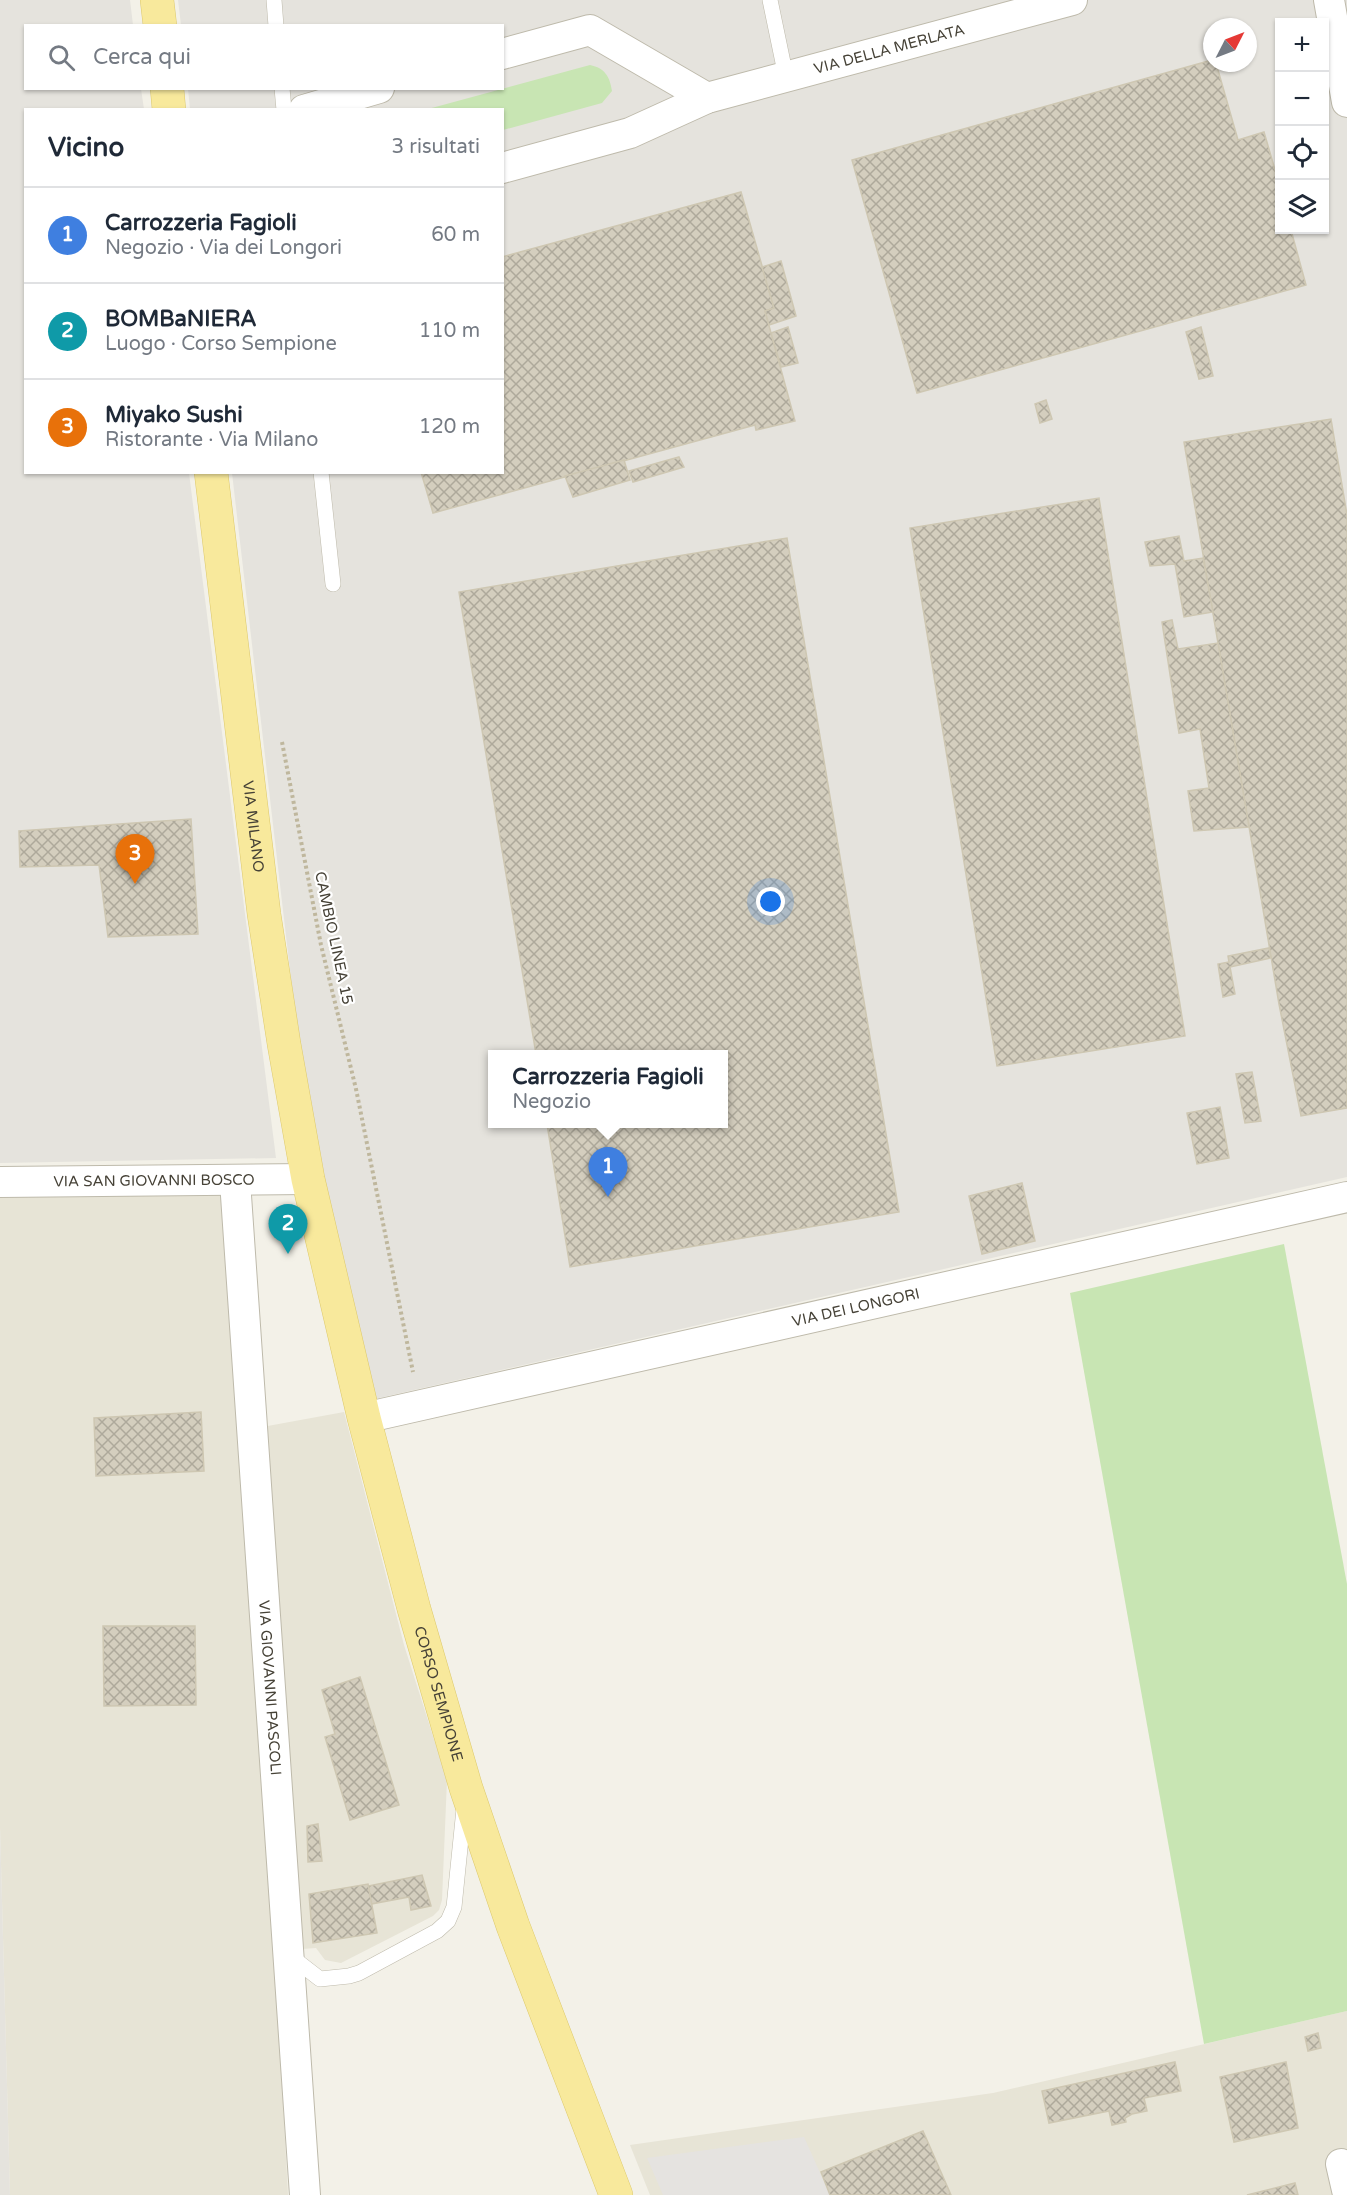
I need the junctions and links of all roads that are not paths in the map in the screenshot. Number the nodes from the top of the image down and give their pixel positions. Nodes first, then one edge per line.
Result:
1 (157, 0) edge
2 (273, 0) edge
3 (770, 0) edge
4 (1072, 0) edge
5 (1329, 0) edge
6 (160, 24) edge
7 (276, 24) edge
8 (504, 53) edge
9 (786, 76) junction
10 (167, 90) edge
11 (282, 90) edge
12 (372, 90) edge
13 (707, 98) junction
14 (1347, 102) edge
15 (169, 108) edge
16 (284, 108) edge
17 (311, 108) edge
18 (504, 167) edge
19 (211, 474) edge
20 (321, 474) edge
21 (333, 584) dead end
22 (308, 1179) junction
23 (235, 1181) junction
24 (0, 1182) edge
25 (1347, 1197) edge
26 (364, 1418) junction
27 (466, 1788) junction
28 (288, 1954) junction
29 (305, 2195) edge
30 (616, 2195) edge

1 - 6 main road
2 - 7 lane
3 - 9 lane
4 - 9 street, VIA DELLA MERLATA
5 - 14 street
8 - 13 street
9 - 13 street, VIA DELLA MERLATA
10 - 15 main road
11 - 16 lane
12 - 17 street
13 - 18 street, VIA DELLA MERLATA
19 - 22 main road, VIA MILANO
20 - 21 lane
22 - 23 street, VIA SAN GIOVANNI BOSCO
22 - 26 main road, CORSO SEMPIONE
23 - 24 street, VIA SAN GIOVANNI BOSCO
23 - 28 street, VIA GIOVANNI PASCOLI
25 - 26 street, VIA DEI LONGORI
26 - 27 main road, CORSO SEMPIONE
27 - 28 lane
27 - 30 main road, CORSO SEMPIONE
28 - 29 street, VIA GIOVANNI PASCOLI

